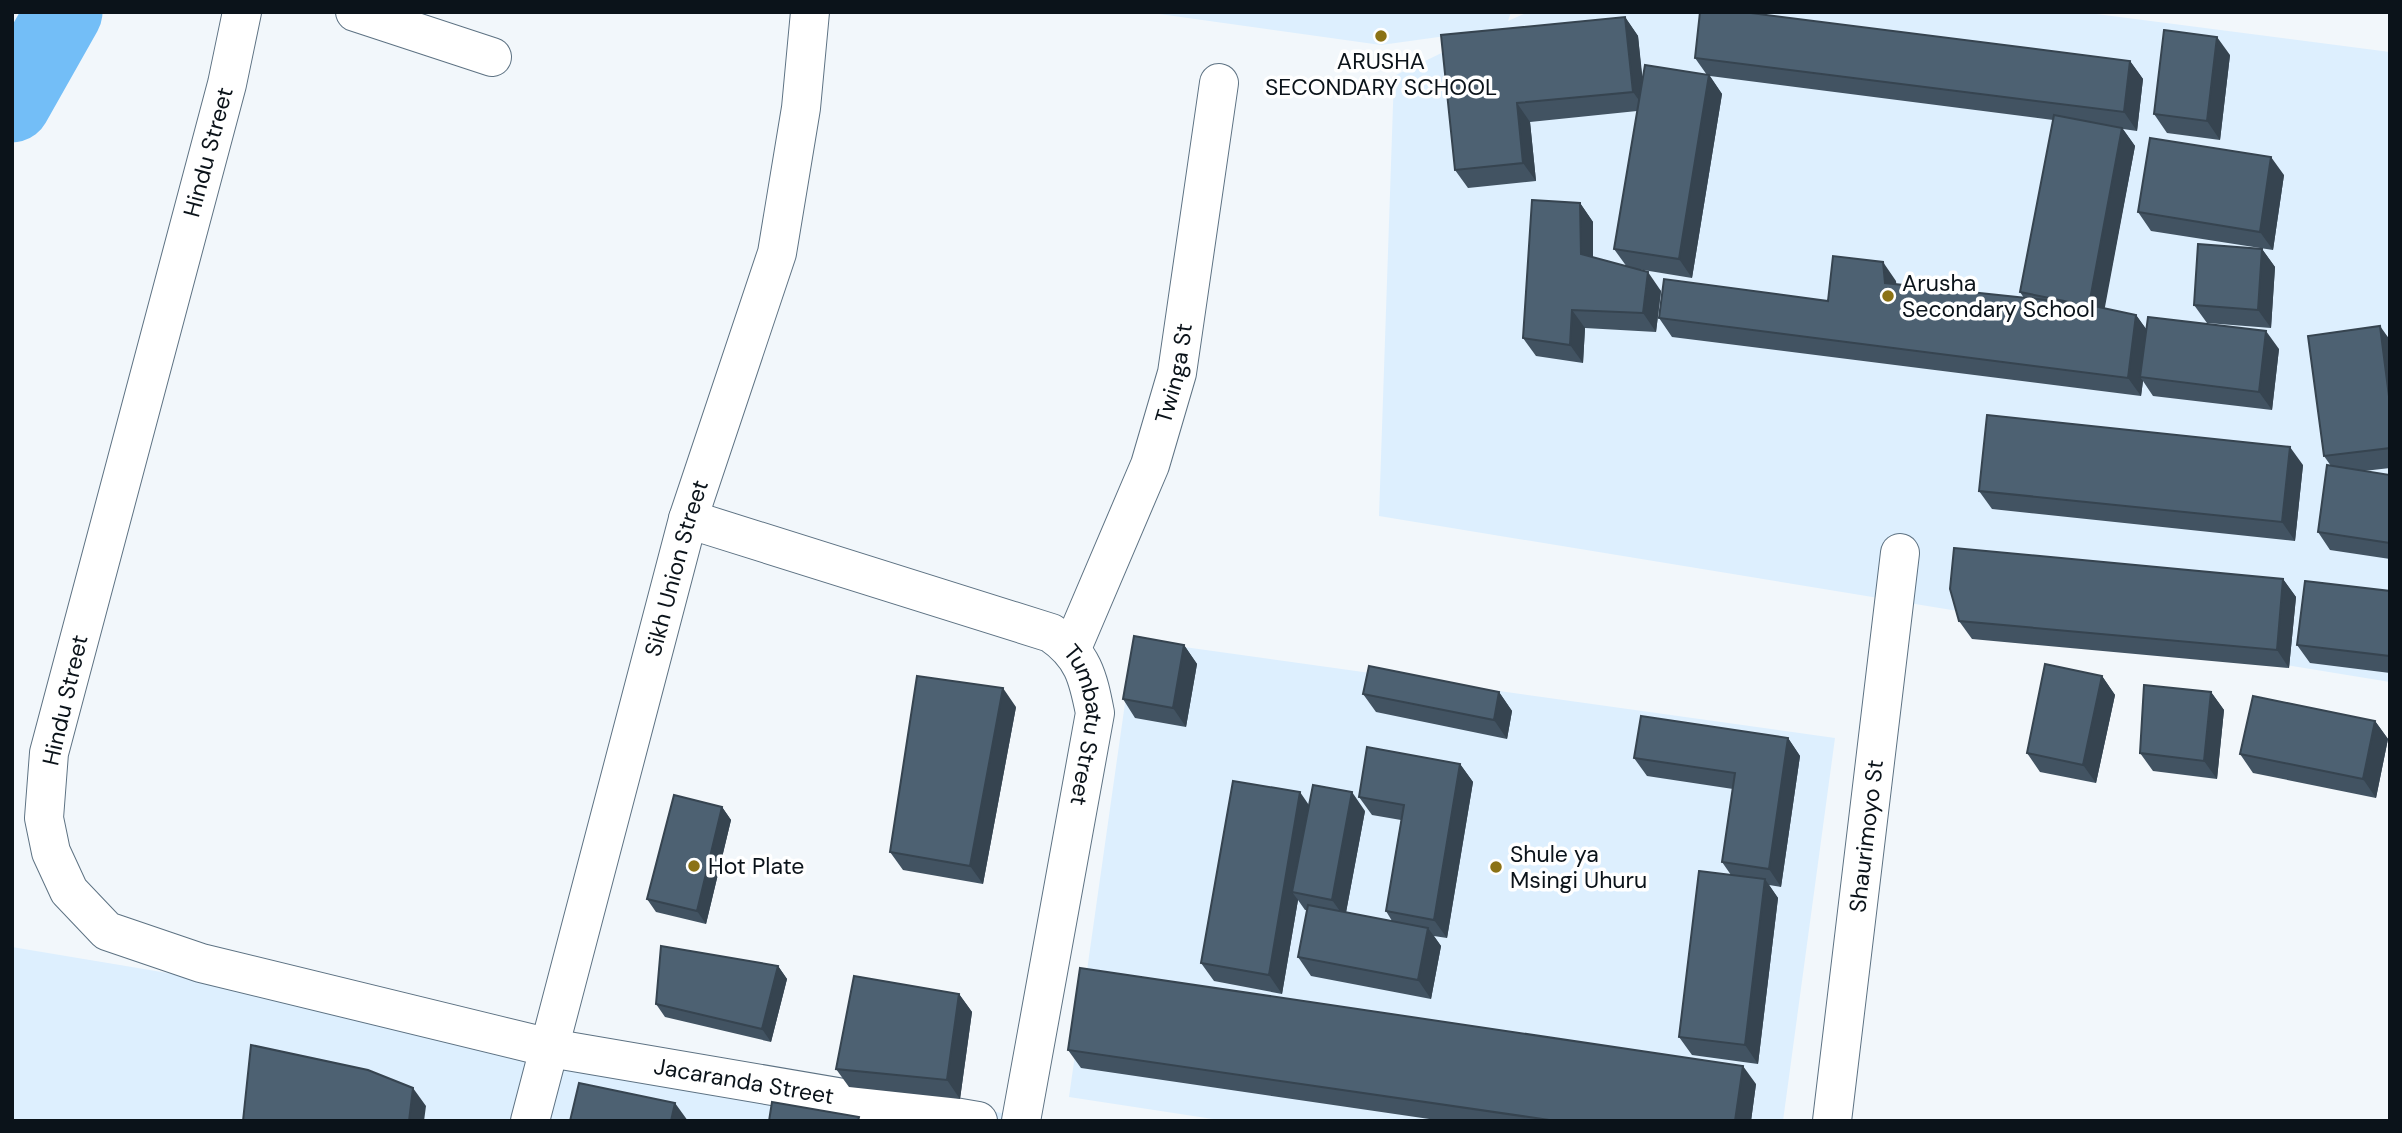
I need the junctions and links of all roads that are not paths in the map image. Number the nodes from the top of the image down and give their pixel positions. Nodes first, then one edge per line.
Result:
1 (242, 12) edge
2 (355, 12) edge
3 (810, 12) edge
4 (492, 57) dead end
5 (1219, 83) dead end
6 (688, 519) junction
7 (1900, 553) dead end
8 (1072, 648) junction
9 (550, 1048) junction
10 (530, 1121) edge
11 (978, 1121) edge
12 (1021, 1121) edge
13 (1832, 1121) edge

1 - 9 street, Hindu Street
2 - 4 street
3 - 6 street, Sikh Union Street
5 - 8 street, Twinga St
6 - 8 street, Tumbatu Street
6 - 9 street, Sikh Union Street
7 - 13 street, Shaurimoyo St
8 - 12 street, Tumbatu Street
9 - 10 street, Sikh Union Street
9 - 11 street, Jacaranda Street

